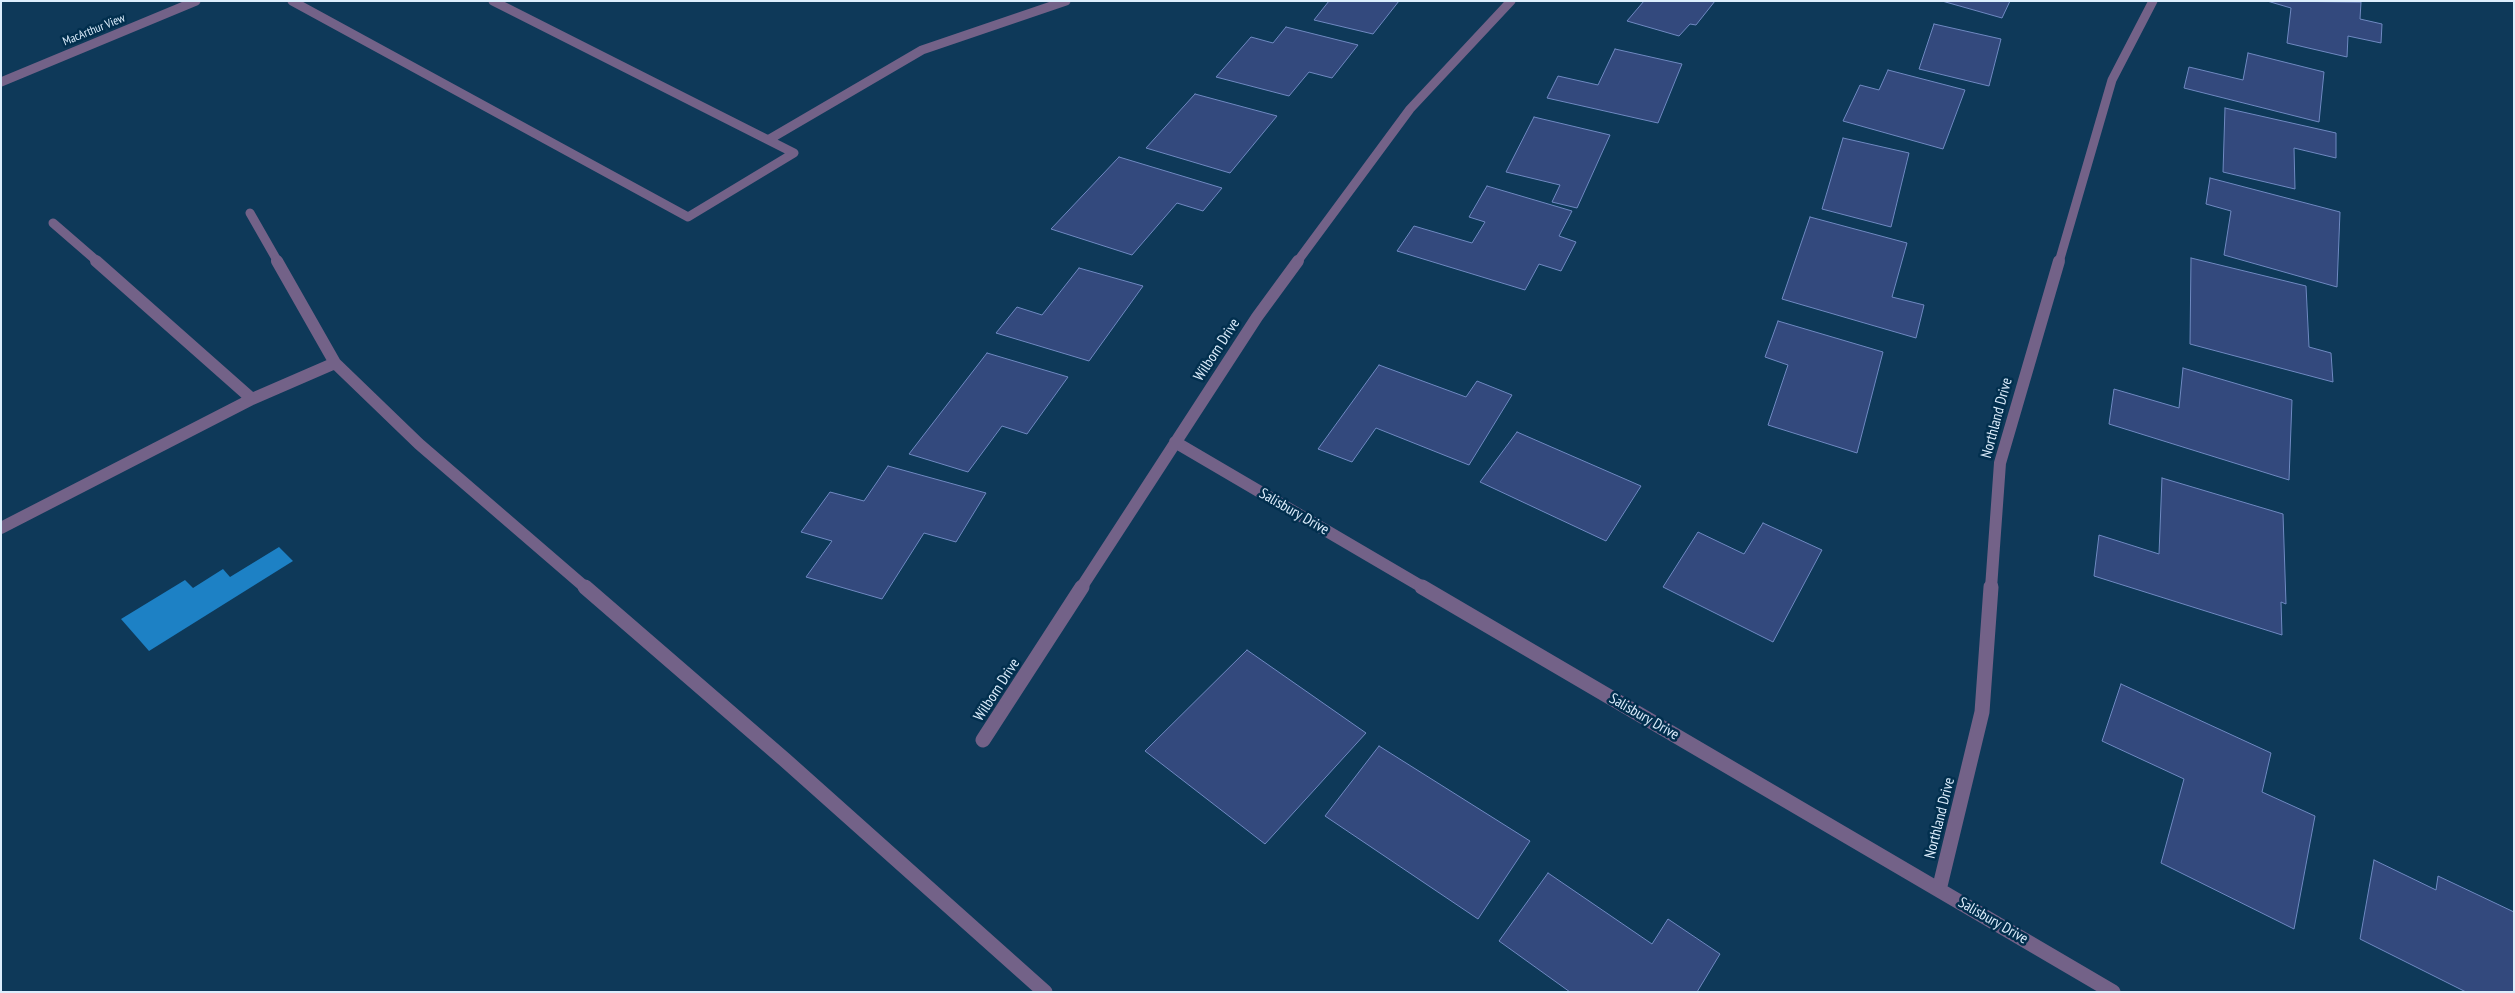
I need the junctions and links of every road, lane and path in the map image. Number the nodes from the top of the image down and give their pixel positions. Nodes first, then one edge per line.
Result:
1 (196, 1) edge
2 (292, 1) edge
3 (493, 1) edge
4 (1066, 1) edge
5 (1511, 1) edge
6 (2153, 1) edge
7 (1, 82) edge
8 (768, 140) junction
9 (250, 213) dead end
10 (52, 223) dead end
11 (335, 363) junction
12 (252, 399) junction
13 (1175, 442) junction
14 (1, 528) edge
15 (983, 740) dead end
16 (1939, 890) junction
17 (1045, 992) edge
18 (2113, 992) edge

1 - 7 street, MacArthur View
2 - 8 street
3 - 8 street
4 - 8 street
5 - 13 street, Wilborn Drive
6 - 16 street, Northland Drive
9 - 11 street
10 - 12 street
11 - 12 street
11 - 17 street
12 - 14 street
13 - 15 street, Wilborn Drive
13 - 16 street, Salisbury Drive
16 - 18 street, Salisbury Drive

